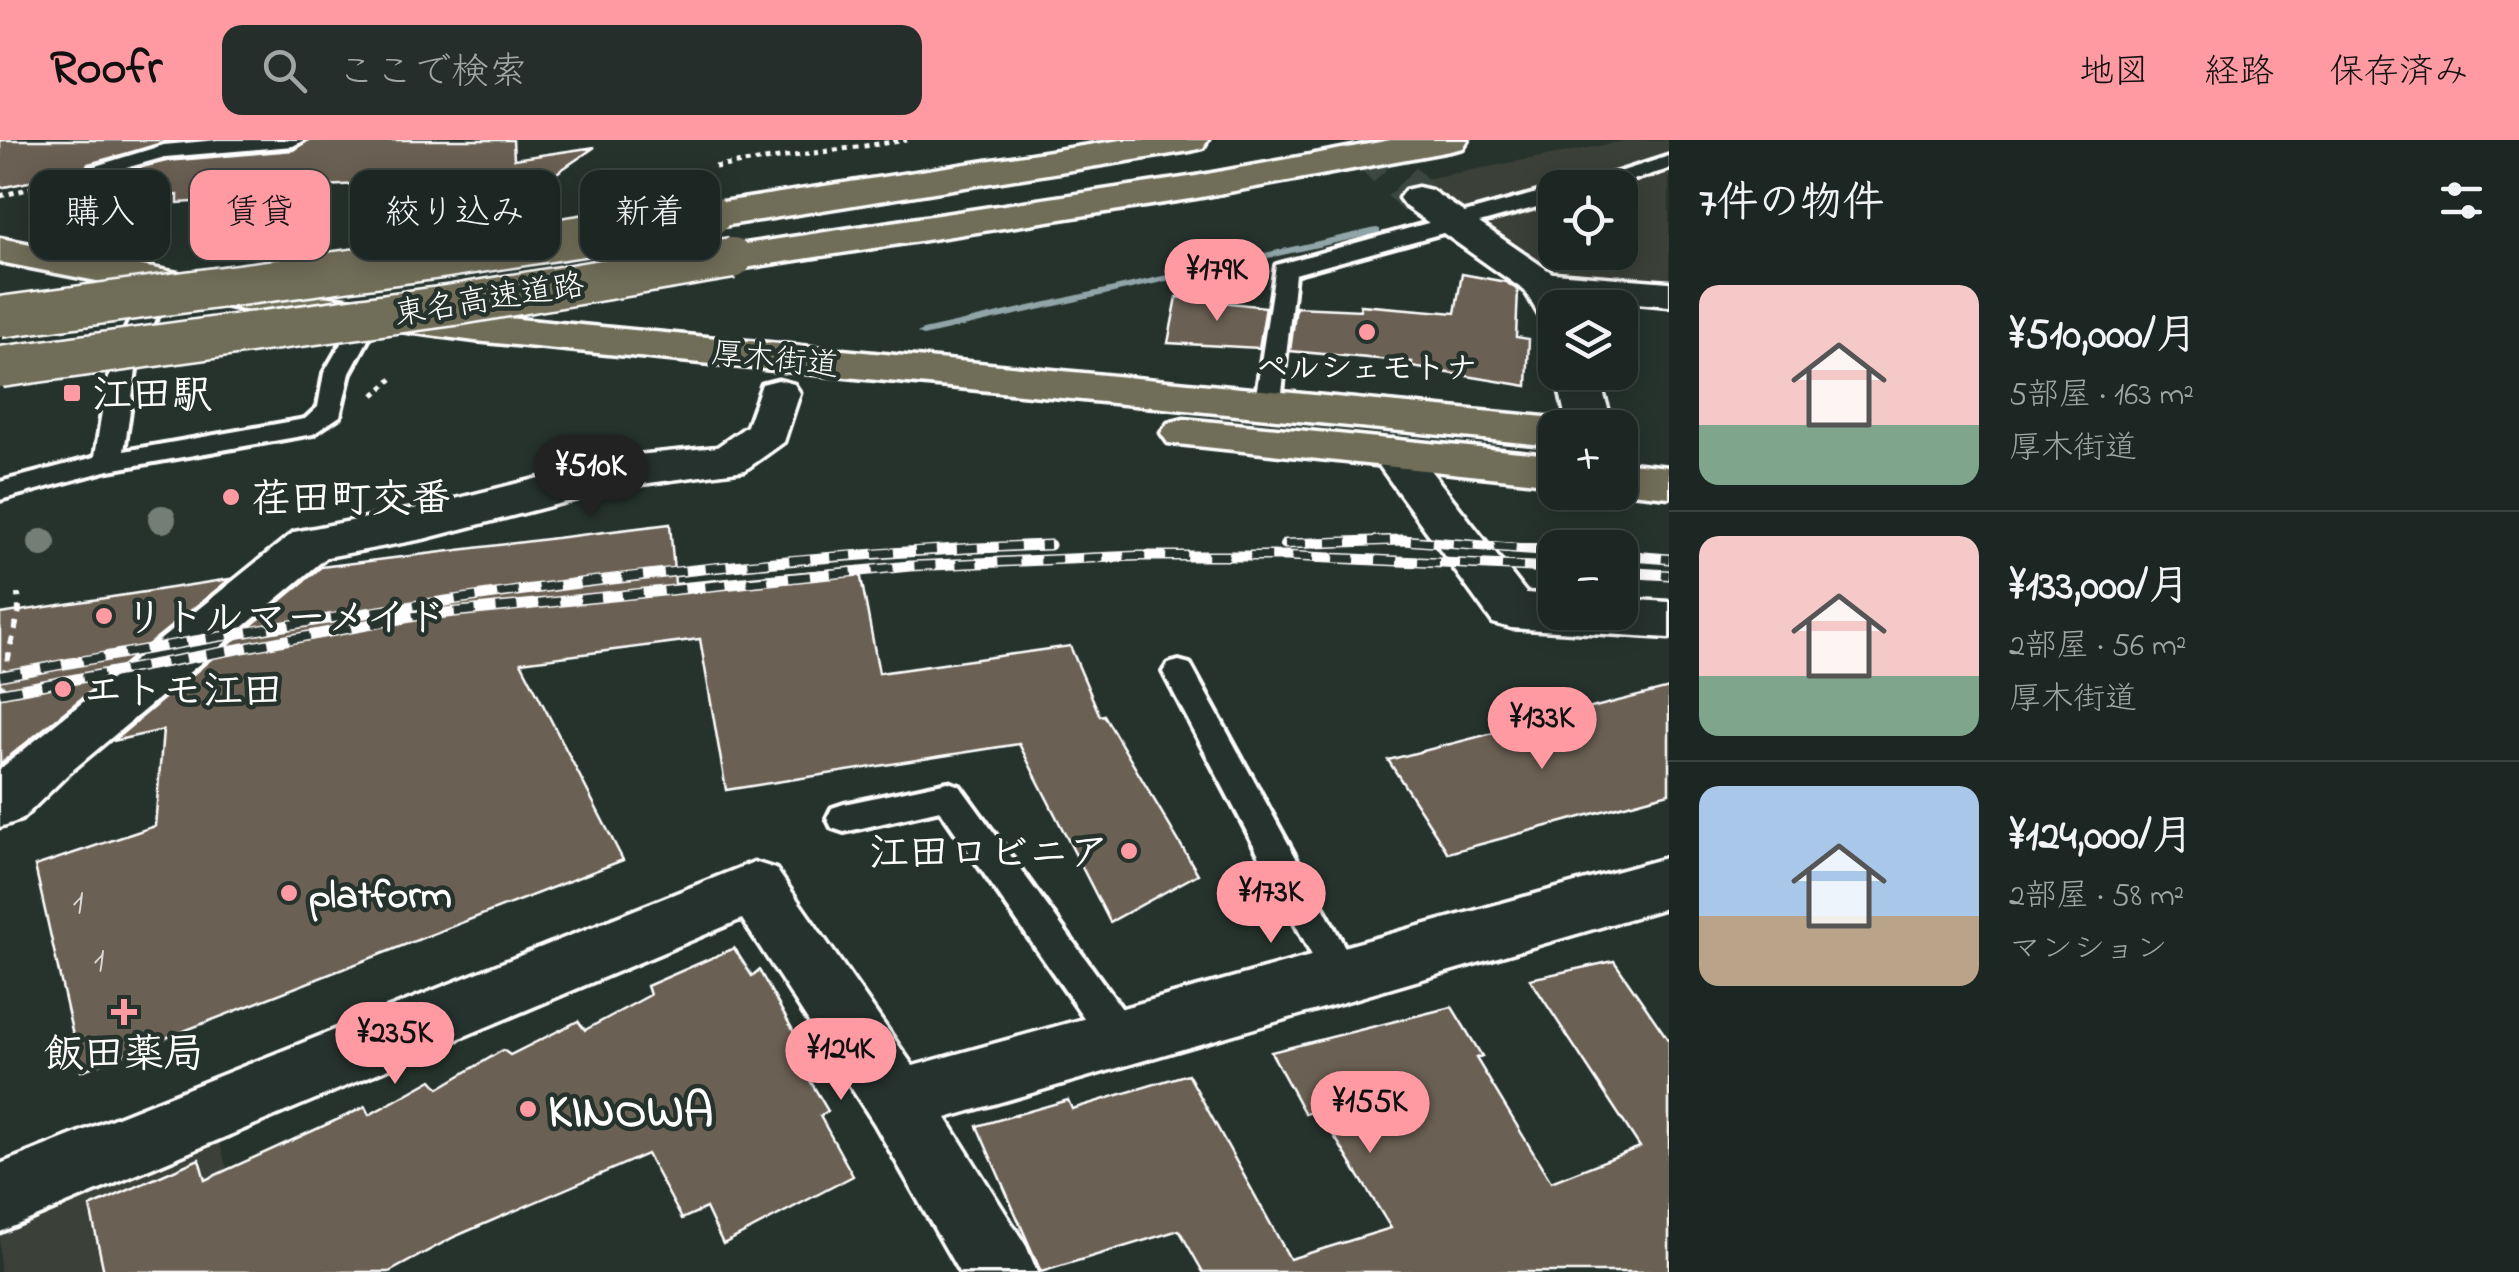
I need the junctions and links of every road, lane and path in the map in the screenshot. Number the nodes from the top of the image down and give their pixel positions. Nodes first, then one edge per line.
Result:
1 (293, 140) edge
2 (1190, 140) edge
3 (1450, 140) edge
4 (1669, 162) edge
5 (100, 168) joint
6 (1638, 171) edge
7 (0, 196) edge
8 (1418, 198) tunnel mouth
9 (1538, 200) edge
10 (1456, 224) junction
11 (0, 250) edge
12 (184, 284) junction
13 (0, 289) edge
14 (1540, 290) edge
15 (1669, 294) edge
16 (1638, 295) edge
17 (145, 315) junction
18 (0, 317) edge
19 (359, 330) junction
20 (0, 367) edge
21 (778, 393) junction
22 (1268, 402) junction
23 (1538, 430) edge
24 (1638, 441) edge
25 (1669, 444) edge
26 (1393, 453) junction
27 (108, 462) junction
28 (1538, 468) edge
29 (1638, 479) edge
30 (1669, 482) edge
31 (0, 491) edge
32 (18, 594) dead end
33 (1669, 620) edge
34 (1179, 672) dead end
35 (0, 692) edge
36 (0, 804) edge
37 (844, 818) dead end
38 (1669, 882) edge
39 (1341, 975) junction
40 (1120, 1038) junction
41 (898, 1101) junction
42 (0, 1198) edge
43 (1000, 1272) edge

1 - 5 lane
2 - 18 highway, 東名高速道路, bridge
3 - 20 highway, 東名高速道路, bridge
4 - 6 lane
5 - 7 path
8 - 10 street
9 - 10 lane
10 - 14 street
10 - 22 lane
11 - 12 highway, 厚木街道
12 - 17 lane
12 - 19 highway, 厚木街道
13 - 17 highway, 厚木街道
15 - 16 street
17 - 19 highway, 厚木街道
17 - 27 lane
19 - 21 highway, 厚木街道
19 - 22 highway, 厚木街道
19 - 27 lane
21 - 26 highway, 厚木街道
21 - 36 street
22 - 23 highway, 厚木街道
24 - 25 highway
26 - 28 highway, 厚木街道
26 - 33 street
27 - 31 lane
29 - 30 highway
32 - 35 path
34 - 39 lane
37 - 40 lane
38 - 39 street
39 - 40 street
40 - 41 street
41 - 42 street
41 - 43 street

